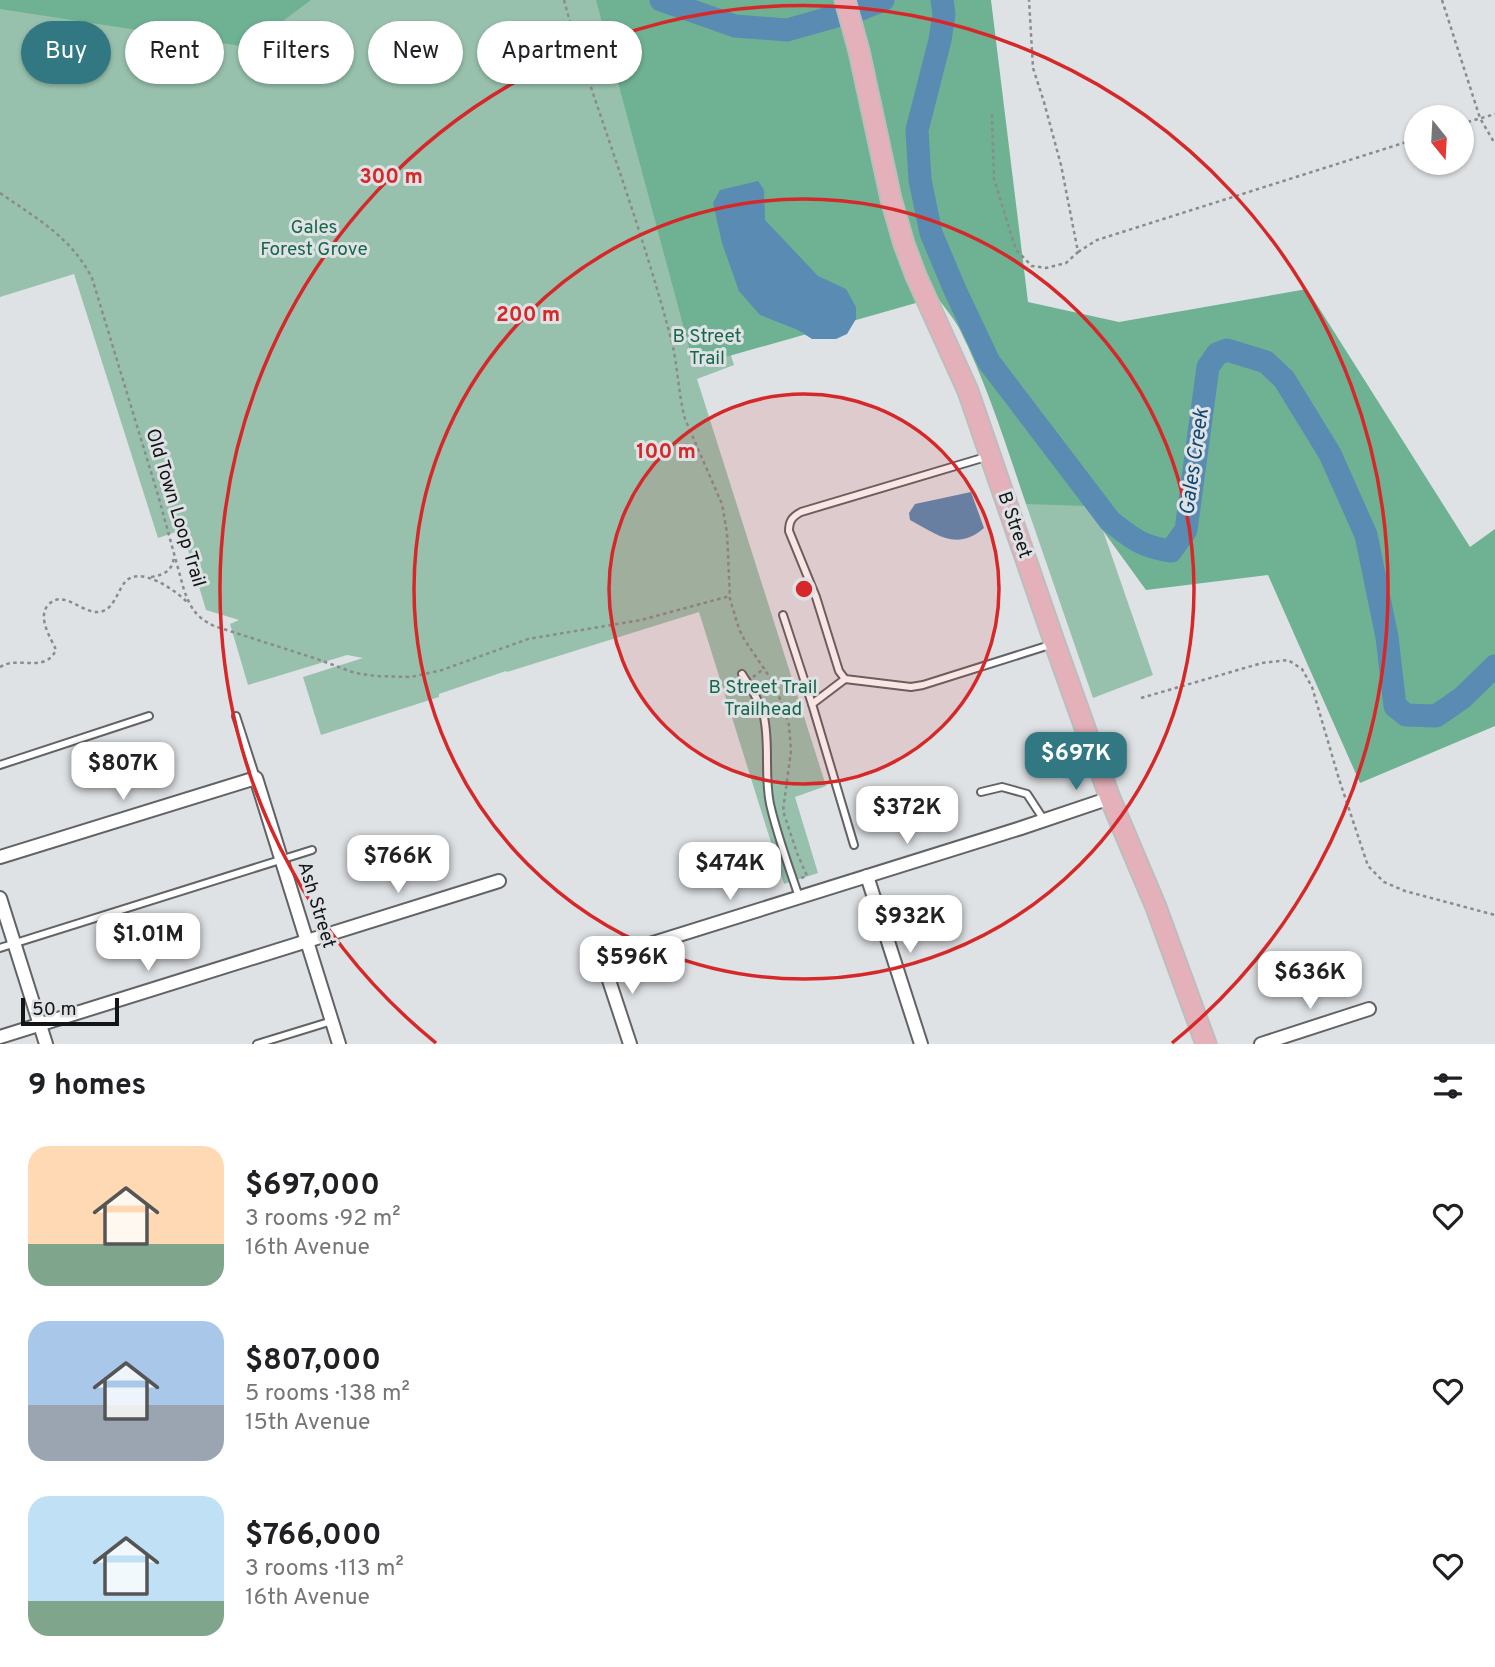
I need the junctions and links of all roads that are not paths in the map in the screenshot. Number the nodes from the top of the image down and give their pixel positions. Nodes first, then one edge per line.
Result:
1 (845, 0) edge
2 (991, 456) junction
3 (783, 615) dead end
4 (1055, 644) junction
5 (741, 674) dead end
6 (845, 679) junction
7 (812, 704) junction
8 (149, 716) dead end
9 (236, 716) dead end
10 (0, 765) edge
11 (256, 778) junction
12 (981, 792) dead end
13 (1110, 797) junction
14 (1044, 820) junction
15 (854, 845) dead end
16 (312, 850) dead end
17 (0, 857) edge
18 (281, 860) junction
19 (867, 876) junction
20 (499, 881) dead end
21 (799, 897) junction
22 (0, 898) edge
23 (307, 940) junction
24 (14, 944) junction
25 (0, 948) edge
26 (1369, 1009) dead end
27 (332, 1021) junction
28 (40, 1024) junction
29 (0, 1037) edge
30 (46, 1044) edge
31 (257, 1044) edge
32 (339, 1044) edge
33 (630, 1044) edge
34 (921, 1044) edge
35 (1206, 1044) edge
36 (1261, 1044) edge

1 - 2 main road, B Street
2 - 4 main road, B Street
2 - 6 lane
3 - 7 lane
4 - 6 lane
4 - 13 main road, B Street
5 - 21 lane
6 - 7 lane
7 - 15 lane
8 - 10 lane
9 - 11 lane
11 - 17 street
11 - 18 street, Ash Street
12 - 14 lane
13 - 14 street
13 - 35 main road, B Street
14 - 19 street
16 - 18 lane
18 - 23 street, Ash Street
18 - 24 lane
19 - 21 street
19 - 34 street
20 - 23 street
21 - 33 street
22 - 24 street
23 - 27 street, Ash Street
23 - 28 street
24 - 25 lane
24 - 28 street
26 - 36 street
27 - 31 lane
27 - 32 street, Ash Street
28 - 29 street
28 - 30 street

